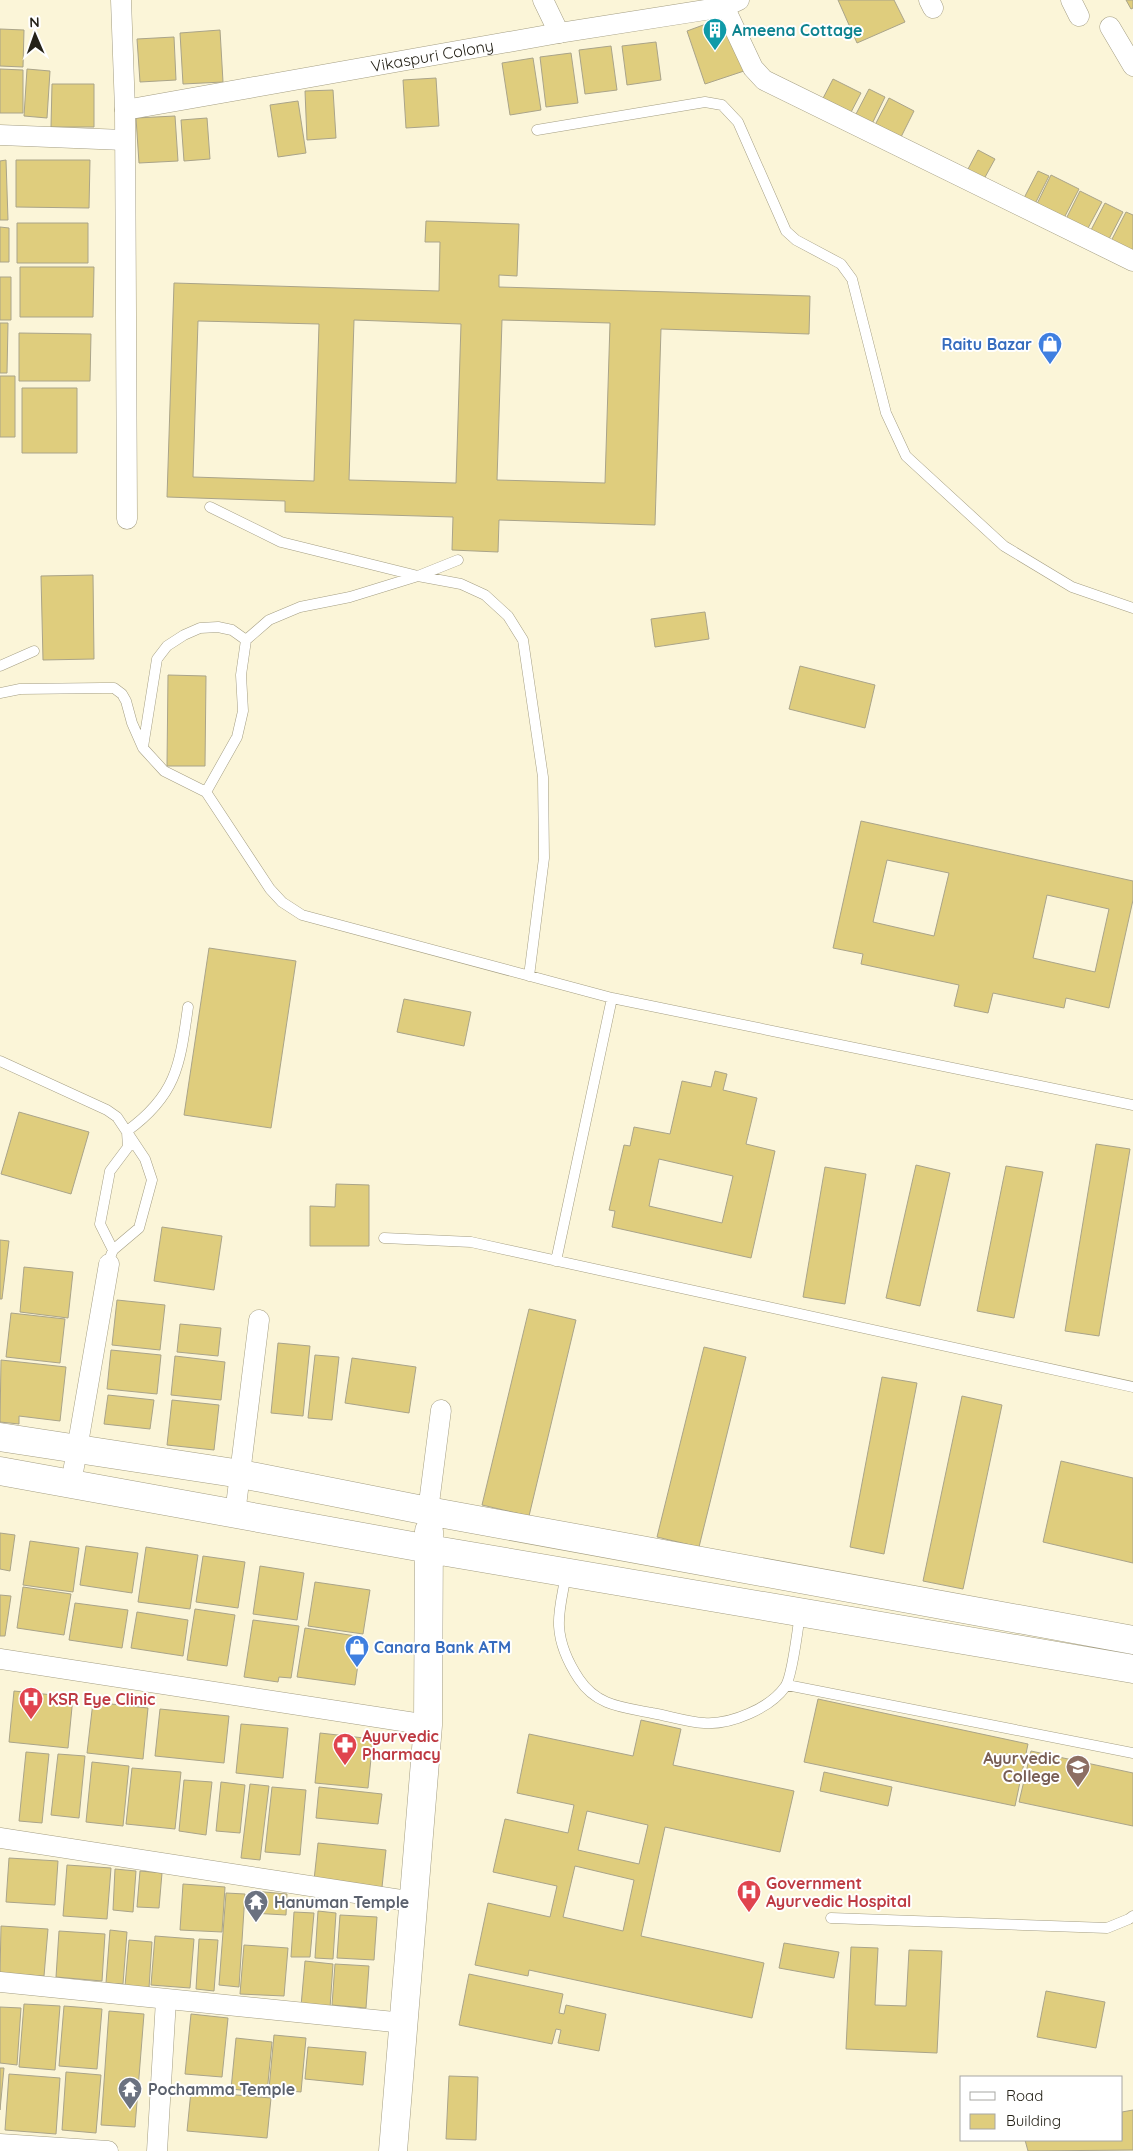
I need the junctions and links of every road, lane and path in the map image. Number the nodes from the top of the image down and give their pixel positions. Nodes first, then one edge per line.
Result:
1 (122, 0) edge
2 (543, 0) edge
3 (728, 2) edge
4 (1110, 27) dead end
5 (559, 33) junction
6 (1133, 66) edge
7 (125, 110) junction
8 (537, 130) dead end
9 (0, 135) edge
10 (124, 140) junction
11 (1133, 261) edge
12 (210, 507) dead end
13 (127, 519) dead end
14 (458, 560) dead end
15 (418, 576) junction
16 (1133, 608) edge
17 (246, 640) junction
18 (34, 651) dead end
19 (0, 666) edge
20 (0, 693) edge
21 (143, 748) junction
22 (206, 792) junction
23 (529, 976) junction
24 (612, 998) junction
25 (188, 1007) dead end
26 (0, 1061) edge
27 (1133, 1105) edge
28 (127, 1131) junction
29 (384, 1238) dead end
30 (111, 1257) junction
31 (556, 1261) junction
32 (259, 1320) dead end
33 (1133, 1387) edge
34 (441, 1410) dead end
35 (0, 1437) edge
36 (78, 1450) junction
37 (0, 1471) edge
38 (241, 1474) junction
39 (71, 1484) junction
40 (428, 1511) junction
41 (235, 1514) junction
42 (429, 1549) junction
43 (566, 1572) junction
44 (800, 1612) junction
45 (1133, 1640) edge
46 (0, 1659) edge
47 (1133, 1668) edge
48 (787, 1685) junction
49 (428, 1725) junction
50 (1133, 1753) edge
51 (0, 1838) edge
52 (414, 1902) junction
53 (1133, 1916) edge
54 (831, 1918) dead end
55 (0, 1982) edge
56 (166, 2000) junction
57 (404, 2024) junction
58 (0, 2144) edge
59 (108, 2151) edge
60 (157, 2151) edge
61 (392, 2151) edge

1 - 7 street
2 - 5 street
3 - 5 street, Vikaspuri Colony
3 - 11 street
4 - 6 street
5 - 7 street, Vikaspuri Colony
7 - 10 street
8 - 16 lane
9 - 10 street
10 - 13 street
12 - 15 lane
14 - 15 lane
15 - 17 lane
15 - 23 lane
17 - 21 lane
17 - 22 lane
18 - 19 lane
20 - 21 lane
21 - 22 lane
22 - 23 lane
23 - 24 lane
24 - 27 lane
24 - 31 lane
25 - 28 lane
26 - 28 lane
28 - 30 lane
28 - 30 lane
29 - 31 lane
30 - 36 street
31 - 33 lane
32 - 38 street
34 - 40 street
35 - 36 main road
36 - 38 main road
36 - 39 street
37 - 39 main road
38 - 40 main road
38 - 41 street
39 - 41 main road
40 - 42 main road
40 - 45 main road
41 - 42 main road
42 - 43 main road
42 - 49 main road
43 - 44 main road
43 - 48 lane
44 - 47 main road
44 - 48 lane
46 - 49 street
48 - 50 lane
49 - 52 main road
51 - 52 street
52 - 57 main road
53 - 54 lane
55 - 56 street
56 - 57 street
56 - 60 street
57 - 61 main road
58 - 59 street

